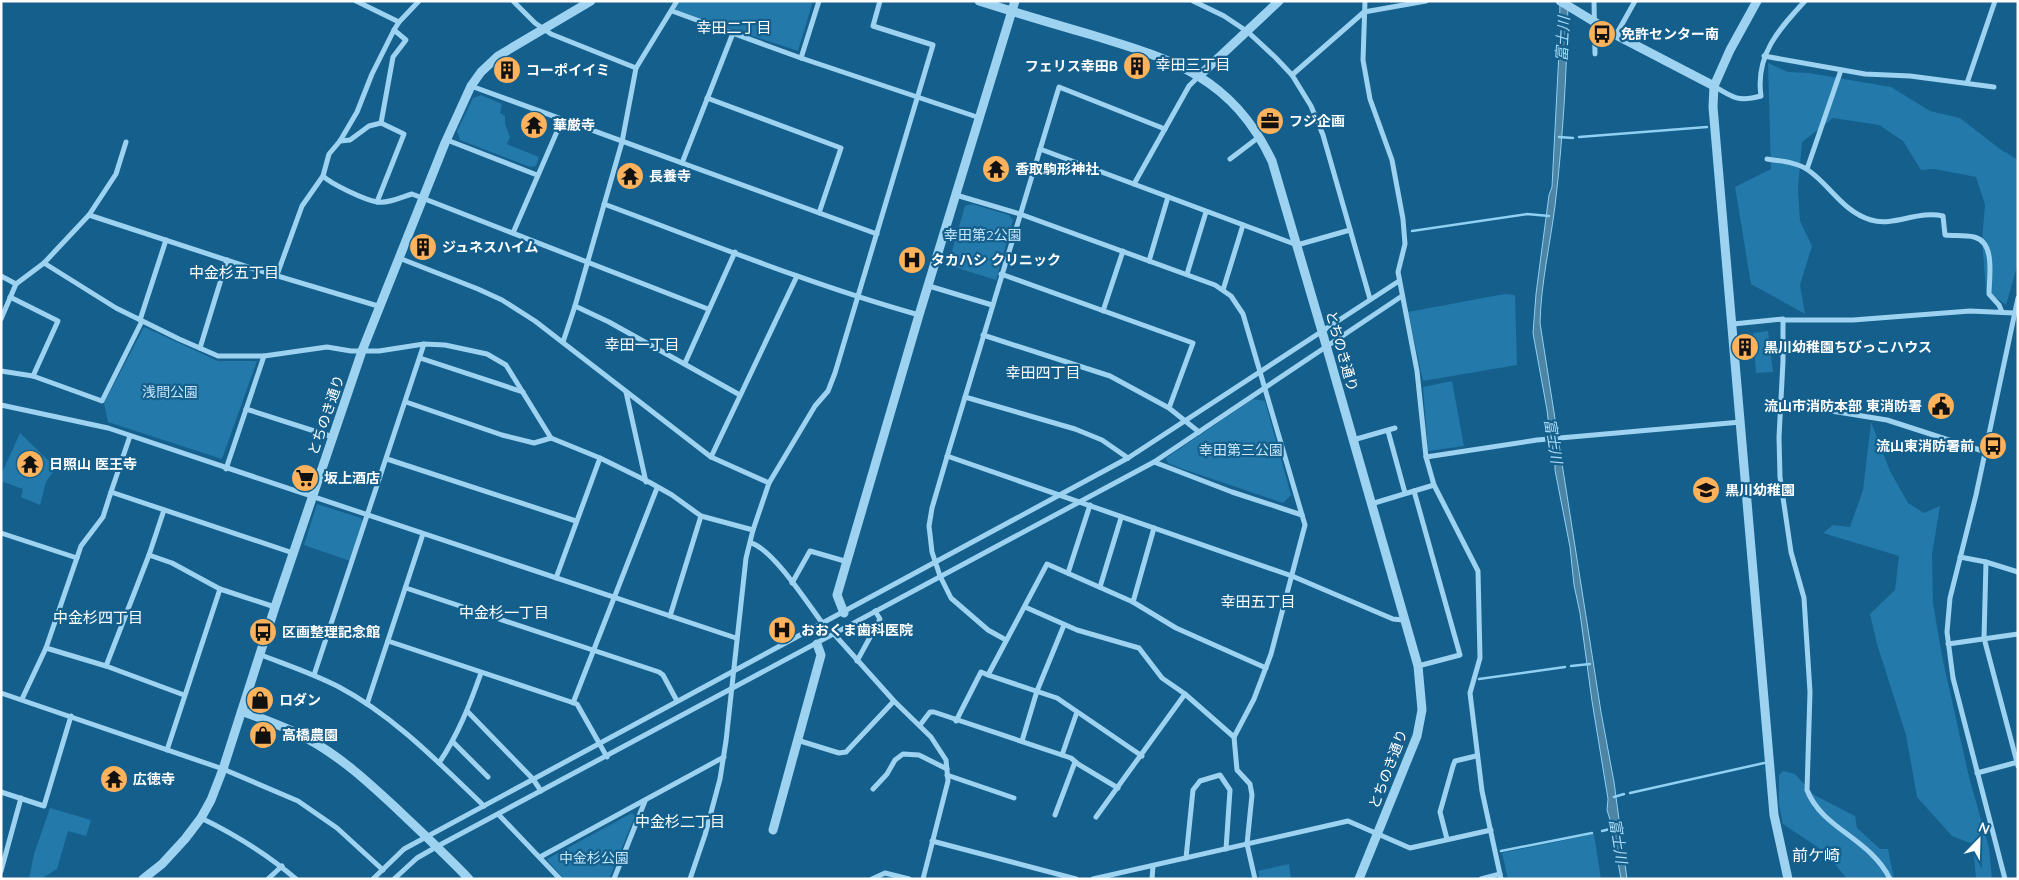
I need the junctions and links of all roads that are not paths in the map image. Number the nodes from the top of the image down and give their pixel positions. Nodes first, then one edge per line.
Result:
1 (356, 1) edge
2 (419, 1) edge
3 (513, 1) edge
4 (591, 1) edge
5 (677, 1) edge
6 (819, 1) edge
7 (880, 1) edge
8 (979, 1) edge
9 (1015, 1) edge
10 (1193, 1) edge
11 (1279, 1) edge
12 (1365, 1) edge
13 (1426, 1) edge
14 (1560, 1) edge
15 (1594, 1) edge
16 (1635, 1) edge
17 (1757, 1) edge
18 (1805, 1) edge
19 (1995, 1) edge
20 (672, 11) junction
21 (1012, 11) junction
22 (1364, 12) junction
23 (399, 22) junction
24 (1594, 23) junction
25 (394, 30) junction
26 (544, 30) junction
27 (1248, 32) junction
28 (733, 33) junction
29 (1616, 35) junction
30 (1595, 54) dead end
31 (1764, 56) junction
32 (801, 58) junction
33 (636, 68) junction
34 (1841, 70) junction
35 (1292, 75) junction
36 (1199, 76) junction
37 (1967, 83) junction
38 (472, 86) junction
39 (1714, 86) junction
40 (1994, 87) dead end
41 (707, 98) junction
42 (918, 98) junction
43 (980, 118) junction
44 (562, 120) junction
45 (381, 123) junction
46 (1164, 130) junction
47 (1259, 136) junction
48 (340, 140) junction
49 (447, 140) junction
50 (126, 142) dead end
51 (622, 142) junction
52 (1040, 149) junction
53 (1230, 159) dead end
54 (1768, 159) dead end
55 (682, 163) junction
56 (1807, 169) junction
57 (537, 175) junction
58 (323, 176) junction
59 (1134, 184) junction
60 (956, 195) junction
61 (1168, 197) junction
62 (423, 198) junction
63 (377, 202) junction
64 (604, 204) junction
65 (1206, 212) junction
66 (820, 213) junction
67 (1020, 214) junction
68 (90, 215) junction
69 (1243, 225) junction
70 (1350, 230) junction
71 (513, 233) junction
72 (877, 234) junction
73 (166, 240) junction
74 (1297, 245) junction
75 (1123, 251) junction
76 (735, 252) junction
77 (398, 258) junction
78 (227, 260) junction
79 (1149, 260) junction
80 (587, 262) junction
81 (44, 263) junction
82 (1001, 274) junction
83 (1187, 274) junction
84 (1, 276) edge
85 (277, 276) junction
86 (797, 276) junction
87 (1399, 281) junction
88 (16, 284) junction
89 (928, 286) junction
90 (1223, 290) junction
91 (1402, 296) junction
92 (10, 297) junction
93 (858, 297) junction
94 (2018, 298) edge
95 (1370, 299) junction
96 (992, 305) junction
97 (378, 306) junction
98 (575, 306) junction
99 (708, 309) junction
100 (1103, 311) junction
101 (2002, 312) junction
102 (2014, 313) junction
103 (919, 315) junction
104 (1, 319) edge
105 (1783, 320) junction
106 (141, 321) junction
107 (1733, 324) junction
108 (1322, 332) junction
109 (983, 335) junction
110 (563, 342) junction
111 (424, 344) junction
112 (1326, 345) junction
113 (200, 348) junction
114 (362, 351) junction
115 (264, 356) junction
116 (420, 358) junction
117 (685, 363) junction
118 (1, 371) edge
119 (1260, 372) junction
120 (32, 376) junction
121 (1264, 386) junction
122 (626, 391) junction
123 (524, 392) junction
124 (740, 395) junction
125 (965, 396) junction
126 (406, 402) junction
127 (1782, 403) junction
128 (1, 405) edge
129 (1169, 408) junction
130 (246, 409) junction
131 (1186, 422) junction
132 (1742, 422) junction
133 (1395, 428) dead end
134 (1388, 430) junction
135 (1199, 432) junction
136 (130, 436) junction
137 (333, 437) junction
138 (551, 438) junction
139 (1353, 440) junction
140 (1986, 452) junction
141 (947, 456) junction
142 (1426, 457) junction
143 (600, 458) junction
144 (711, 458) junction
145 (1128, 458) junction
146 (387, 459) junction
147 (1154, 462) junction
148 (226, 468) junction
149 (646, 482) junction
150 (769, 483) junction
151 (1434, 485) junction
152 (657, 488) junction
153 (1414, 491) junction
154 (111, 492) junction
155 (1405, 493) junction
156 (1060, 496) junction
157 (312, 497) junction
158 (1081, 501) junction
159 (1371, 504) junction
160 (1090, 505) junction
161 (164, 510) junction
162 (1302, 515) junction
163 (368, 516) junction
164 (701, 516) junction
165 (1121, 518) junction
166 (576, 521) junction
167 (1154, 528) junction
168 (753, 530) junction
169 (1, 533) edge
170 (424, 534) junction
171 (750, 543) junction
172 (293, 553) junction
173 (149, 555) junction
174 (1960, 557) junction
175 (77, 558) junction
176 (848, 562) junction
177 (936, 562) junction
178 (1986, 562) junction
179 (1068, 572) junction
180 (2018, 572) edge
181 (940, 576) junction
182 (1292, 576) junction
183 (556, 578) junction
184 (792, 583) junction
185 (406, 588) junction
186 (1100, 588) junction
187 (220, 589) junction
188 (614, 597) junction
189 (1133, 602) junction
190 (275, 607) junction
191 (1025, 607) junction
192 (875, 611) junction
193 (844, 613) junction
194 (670, 616) junction
195 (1403, 620) junction
196 (823, 624) junction
197 (1064, 625) junction
198 (834, 634) junction
199 (2018, 634) edge
200 (736, 638) junction
201 (1984, 638) junction
202 (1006, 640) junction
203 (388, 642) junction
204 (817, 644) junction
205 (1948, 644) junction
206 (46, 648) junction
207 (593, 649) junction
208 (261, 655) junction
209 (857, 660) junction
210 (106, 666) junction
211 (1418, 666) junction
212 (1266, 668) junction
213 (734, 670) junction
214 (481, 672) junction
215 (314, 675) junction
216 (988, 675) junction
217 (732, 688) junction
218 (1038, 691) junction
219 (1, 693) edge
220 (1186, 694) junction
221 (184, 695) junction
222 (22, 699) junction
223 (677, 701) junction
224 (894, 701) junction
225 (573, 702) junction
226 (367, 704) junction
227 (242, 711) junction
228 (467, 711) junction
229 (1077, 712) junction
230 (71, 716) junction
231 (956, 721) junction
232 (920, 725) junction
233 (1234, 736) junction
234 (797, 740) junction
235 (1022, 741) junction
236 (453, 742) junction
237 (599, 742) junction
238 (167, 750) junction
239 (1062, 755) junction
240 (1142, 756) junction
241 (1476, 756) junction
242 (607, 757) junction
243 (724, 757) junction
244 (1075, 762) junction
245 (439, 763) junction
246 (2017, 763) edge
247 (223, 769) junction
248 (947, 769) junction
249 (1977, 772) junction
250 (948, 775) junction
251 (488, 777) dead end
252 (533, 779) junction
253 (1118, 788) junction
254 (873, 789) dead end
255 (541, 791) junction
256 (1, 792) edge
257 (20, 798) junction
258 (1014, 798) dead end
259 (645, 801) junction
260 (484, 806) junction
261 (499, 815) junction
262 (1055, 815) dead end
263 (1096, 817) dead end
264 (201, 818) junction
265 (773, 830) dead end
266 (1491, 830) junction
267 (1378, 834) junction
268 (427, 837) junction
269 (1447, 840) junction
270 (932, 841) junction
271 (1247, 844) junction
272 (438, 846) junction
273 (1226, 849) junction
274 (540, 857) junction
275 (1186, 858) junction
276 (282, 866) junction
277 (1153, 866) junction
278 (383, 870) junction
279 (1, 871) edge
280 (1500, 877) edge
281 (143, 879) edge
282 (268, 879) edge
283 (296, 879) edge
284 (373, 879) edge
285 (394, 879) edge
286 (468, 879) edge
287 (560, 879) edge
288 (614, 879) edge
289 (690, 879) edge
290 (872, 879) edge
291 (909, 879) edge
292 (923, 879) edge
293 (1076, 879) edge
294 (1093, 879) edge
295 (1152, 879) edge
296 (1255, 879) edge
297 (1359, 879) edge
298 (1481, 879) edge
299 (1788, 879) edge
300 (1890, 879) edge
301 (2005, 879) edge

1 - 23 street
2 - 23 street
3 - 26 street
4 - 26 street, とちのき通り
5 - 20 street
6 - 32 street
7 - 42 street
8 - 21 street, とちのき通り
9 - 21 street
10 - 27 street
11 - 27 street
12 - 22 street
13 - 22 street
14 - 24 street
15 - 24 street
16 - 29 street
17 - 39 street
18 - 31 street
19 - 37 street
20 - 28 street
20 - 33 street
21 - 36 street, とちのき通り
21 - 43 street
22 - 35 street
22 - 87 street
23 - 25 street
24 - 29 street
24 - 30 street
25 - 45 street
25 - 48 street
26 - 33 street
26 - 38 street, とちのき通り
27 - 35 street
27 - 36 street
28 - 32 street
28 - 41 street
29 - 39 street
31 - 34 street
31 - 39 street
32 - 42 street
33 - 51 street
34 - 37 street
34 - 56 street
35 - 70 street
36 - 46 street
36 - 47 street, とちのき通り
37 - 40 street
38 - 44 street
38 - 49 street, とちのき通り
39 - 107 street
41 - 55 street
41 - 66 street
42 - 43 street
42 - 72 street
43 - 60 street
44 - 51 street
44 - 57 street
45 - 48 street
45 - 63 street
46 - 52 street
46 - 59 street
47 - 53 street
47 - 74 street, とちのき通り
48 - 58 street
49 - 57 street
49 - 62 street, とちのき通り
50 - 68 street
51 - 55 street
51 - 64 street
52 - 59 street
52 - 67 street
54 - 56 street
55 - 66 street
56 - 101 street
57 - 71 street
58 - 63 street
58 - 85 street
59 - 61 street
60 - 67 street
60 - 89 street
61 - 65 street
61 - 79 street
62 - 63 street
62 - 71 street
62 - 77 street, とちのき通り
64 - 76 street
64 - 80 street
65 - 69 street
65 - 83 street
66 - 72 street
67 - 75 street
67 - 82 street
68 - 73 street
68 - 81 street
69 - 74 street
69 - 90 street
70 - 74 street
70 - 95 street
71 - 80 street
72 - 93 street
73 - 78 street
73 - 106 street
74 - 108 street, とちのき通り
75 - 79 street
75 - 100 street
76 - 86 street
76 - 99 street
77 - 97 street, とちのき通り
77 - 110 street
78 - 85 street
78 - 113 street
79 - 83 street
80 - 98 street
80 - 99 street
81 - 88 street
81 - 106 street
82 - 96 street
82 - 100 street
83 - 90 street
84 - 88 street
85 - 97 street
86 - 93 street
86 - 124 street
87 - 91 street
87 - 95 street
88 - 92 street
89 - 96 street
89 - 103 street
90 - 119 street
91 - 112 street
91 - 142 street
92 - 104 street
92 - 120 street
93 - 103 street
93 - 150 street
94 - 102 street
95 - 108 street
96 - 109 street
97 - 114 street, とちのき通り
98 - 110 street
98 - 117 street
99 - 117 street
100 - 129 street
101 - 102 street
101 - 105 street
102 - 140 street
103 - 176 street
105 - 107 street
105 - 127 street
106 - 113 street
106 - 120 street
107 - 132 street
108 - 112 street, とちのき通り
108 - 119 street
109 - 125 street
109 - 129 street
110 - 122 street
111 - 114 street
111 - 116 street
111 - 123 street
112 - 121 street
112 - 139 street, とちのき通り
113 - 115 street
114 - 115 street
114 - 137 street, とちのき通り
115 - 130 street
116 - 123 street
116 - 126 street
117 - 124 street
118 - 120 street
119 - 121 street
119 - 131 street
121 - 135 street
121 - 162 street
122 - 144 street
122 - 149 street
123 - 138 street
124 - 144 street
125 - 141 street
125 - 145 street
126 - 138 street
126 - 146 street
127 - 140 street
127 - 300 street
128 - 136 street
129 - 131 street
130 - 137 street
130 - 148 street
131 - 135 street
131 - 145 street
132 - 142 street
132 - 299 street
133 - 134 street
134 - 139 street
134 - 155 street
135 - 147 street
136 - 148 street
136 - 154 street
137 - 157 street, とちのき通り
138 - 143 street
139 - 159 street, とちのき通り
140 - 174 street
141 - 156 street
141 - 177 street
142 - 151 street
143 - 149 street
143 - 166 street
144 - 150 street
145 - 156 street
146 - 163 street
146 - 166 street
147 - 158 street
147 - 162 street
148 - 157 street
149 - 152 street
150 - 168 street
151 - 153 street
151 - 241 street
152 - 164 street
152 - 188 street
153 - 155 street
153 - 211 street
154 - 161 street
154 - 175 street
155 - 159 street
156 - 158 street
156 - 177 street
157 - 163 street
157 - 172 street, とちのき通り
158 - 160 street
158 - 181 street
159 - 195 street, とちのき通り
160 - 165 street
160 - 179 street
161 - 172 street
161 - 173 street
162 - 182 street
163 - 170 street
163 - 215 street
164 - 168 street
164 - 194 street
165 - 167 street
165 - 186 street
166 - 183 street
167 - 182 street
167 - 189 street
168 - 171 street
169 - 175 street
170 - 183 street
170 - 185 street
171 - 184 street
171 - 200 street
172 - 190 street, とちのき通り
173 - 187 street
173 - 210 street
174 - 178 street
174 - 205 street
175 - 206 street
176 - 184 street
176 - 193 street
177 - 181 street
177 - 193 street
178 - 180 street
178 - 201 street
179 - 186 street
179 - 191 street
181 - 192 street
181 - 202 street
182 - 195 street
182 - 212 street
183 - 188 street
184 - 196 street
185 - 203 street
185 - 207 street
186 - 189 street
187 - 190 street
187 - 221 street
188 - 194 street
188 - 207 street
189 - 212 street
190 - 208 street, とちのき通り
191 - 197 street
191 - 202 street
192 - 198 street
192 - 209 street
193 - 196 street
194 - 200 street
195 - 211 street, とちのき通り
196 - 213 street
197 - 218 street
197 - 220 street
198 - 204 street
198 - 209 street
199 - 201 street
200 - 213 street
201 - 205 street
201 - 246 street
202 - 216 street
203 - 214 street
203 - 226 street
204 - 217 street
204 - 234 street
205 - 249 street
206 - 210 street
206 - 222 street
207 - 223 street
207 - 225 street
208 - 215 street
208 - 227 street, とちのき通り
209 - 224 street
210 - 221 street
211 - 267 street, とちのき通り
212 - 233 street
213 - 217 street
213 - 223 street
214 - 225 street
214 - 228 street
215 - 226 street
216 - 218 street
216 - 231 street
217 - 242 street
217 - 243 street
218 - 229 street
218 - 235 street
219 - 222 street
220 - 233 street
220 - 240 street
221 - 238 street
222 - 230 street
223 - 237 street
224 - 232 street
224 - 234 street
225 - 237 street
226 - 245 street
227 - 247 street, とちのき通り
227 - 268 street
228 - 236 street
228 - 252 street
229 - 239 street
229 - 240 street
230 - 238 street
230 - 257 street
231 - 232 street
231 - 235 street
232 - 248 street
233 - 271 street
234 - 265 street
235 - 239 street
236 - 245 street
236 - 251 street
237 - 242 street
237 - 252 street
238 - 247 street
239 - 244 street
240 - 253 street
241 - 266 street
241 - 269 street
242 - 255 street
243 - 259 street
243 - 289 street
244 - 253 street
244 - 262 street
245 - 260 street
246 - 249 street
247 - 264 street, とちのき通り
247 - 278 street
248 - 250 street
248 - 254 street
249 - 301 street
250 - 258 street
250 - 270 street
252 - 255 street
252 - 260 street
253 - 263 street
255 - 261 street
256 - 257 street
257 - 279 street
259 - 274 street
259 - 288 street
260 - 268 street
261 - 272 street
261 - 274 street
264 - 276 street
264 - 281 street, とちのき通り
266 - 269 street
266 - 280 street
267 - 269 street
267 - 271 street
267 - 297 street, とちのき通り
268 - 272 street
268 - 278 street
270 - 292 street
270 - 293 street
271 - 273 street
271 - 296 street
272 - 285 street
272 - 286 street
273 - 275 street
273 - 275 street
274 - 287 street
275 - 277 street
276 - 282 street
276 - 283 street
277 - 294 street
277 - 295 street
278 - 284 street
280 - 298 street
290 - 291 street

